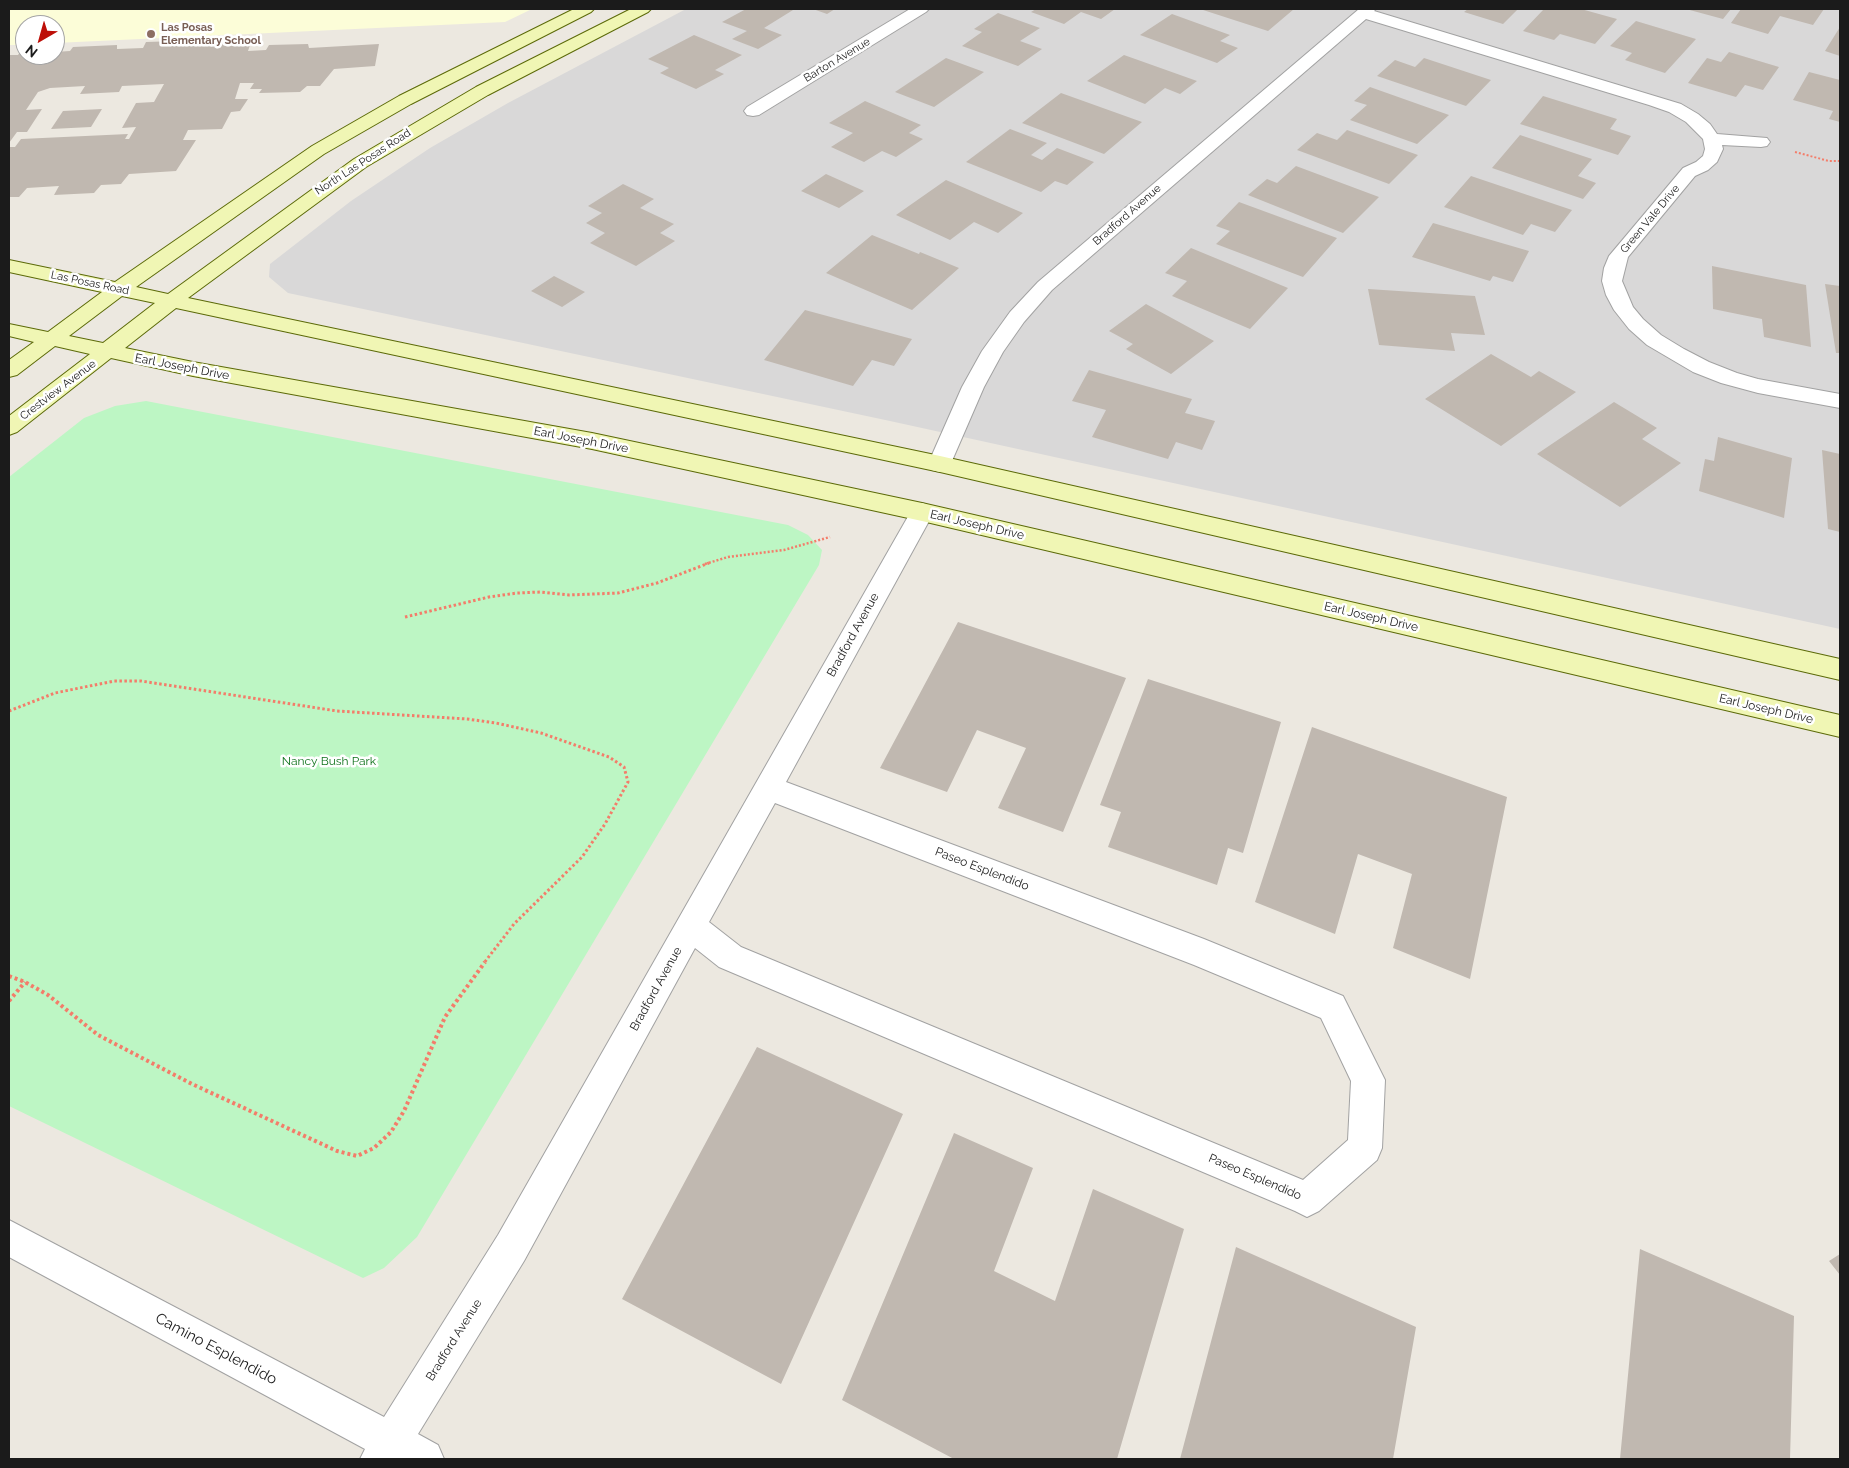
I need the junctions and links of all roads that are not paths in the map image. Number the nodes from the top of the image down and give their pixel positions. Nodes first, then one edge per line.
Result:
1 (586, 9) edge
2 (643, 9) edge
3 (921, 9) edge
4 (1365, 11) edge
5 (753, 112) dead end
6 (1712, 139) junction
7 (1761, 142) road end
8 (9, 266) edge
9 (118, 290) junction
10 (172, 301) junction
11 (9, 330) edge
12 (50, 340) junction
13 (107, 352) junction
14 (9, 370) edge
15 (1840, 401) edge
16 (9, 427) edge
17 (940, 464) junction
18 (922, 512) junction
19 (1840, 670) edge
20 (1840, 726) edge
21 (768, 788) junction
22 (691, 926) junction
23 (9, 1238) edge
24 (385, 1450) edge
25 (424, 1459) edge

1 - 9 main road
2 - 10 main road, North Las Posas Road
3 - 5 street, Barton Avenue
4 - 6 street
4 - 17 street, Bradford Avenue
6 - 7 street
6 - 15 street, Green Vale Drive
8 - 9 main road, Las Posas Road
9 - 10 main road, Las Posas Road
9 - 12 main road
10 - 13 main road, North Las Posas Road
10 - 17 main road
11 - 12 main road
12 - 13 main road
12 - 14 main road
13 - 16 main road, Crestview Avenue
13 - 18 main road, Earl Joseph Drive
17 - 19 main road
18 - 20 main road, Earl Joseph Drive
18 - 21 street, Bradford Avenue
21 - 22 street, Bradford Avenue
21 - 22 street, Paseo Esplendido
22 - 24 street, Bradford Avenue
23 - 24 street, Camino Esplendido
24 - 25 street, Camino Esplendido

